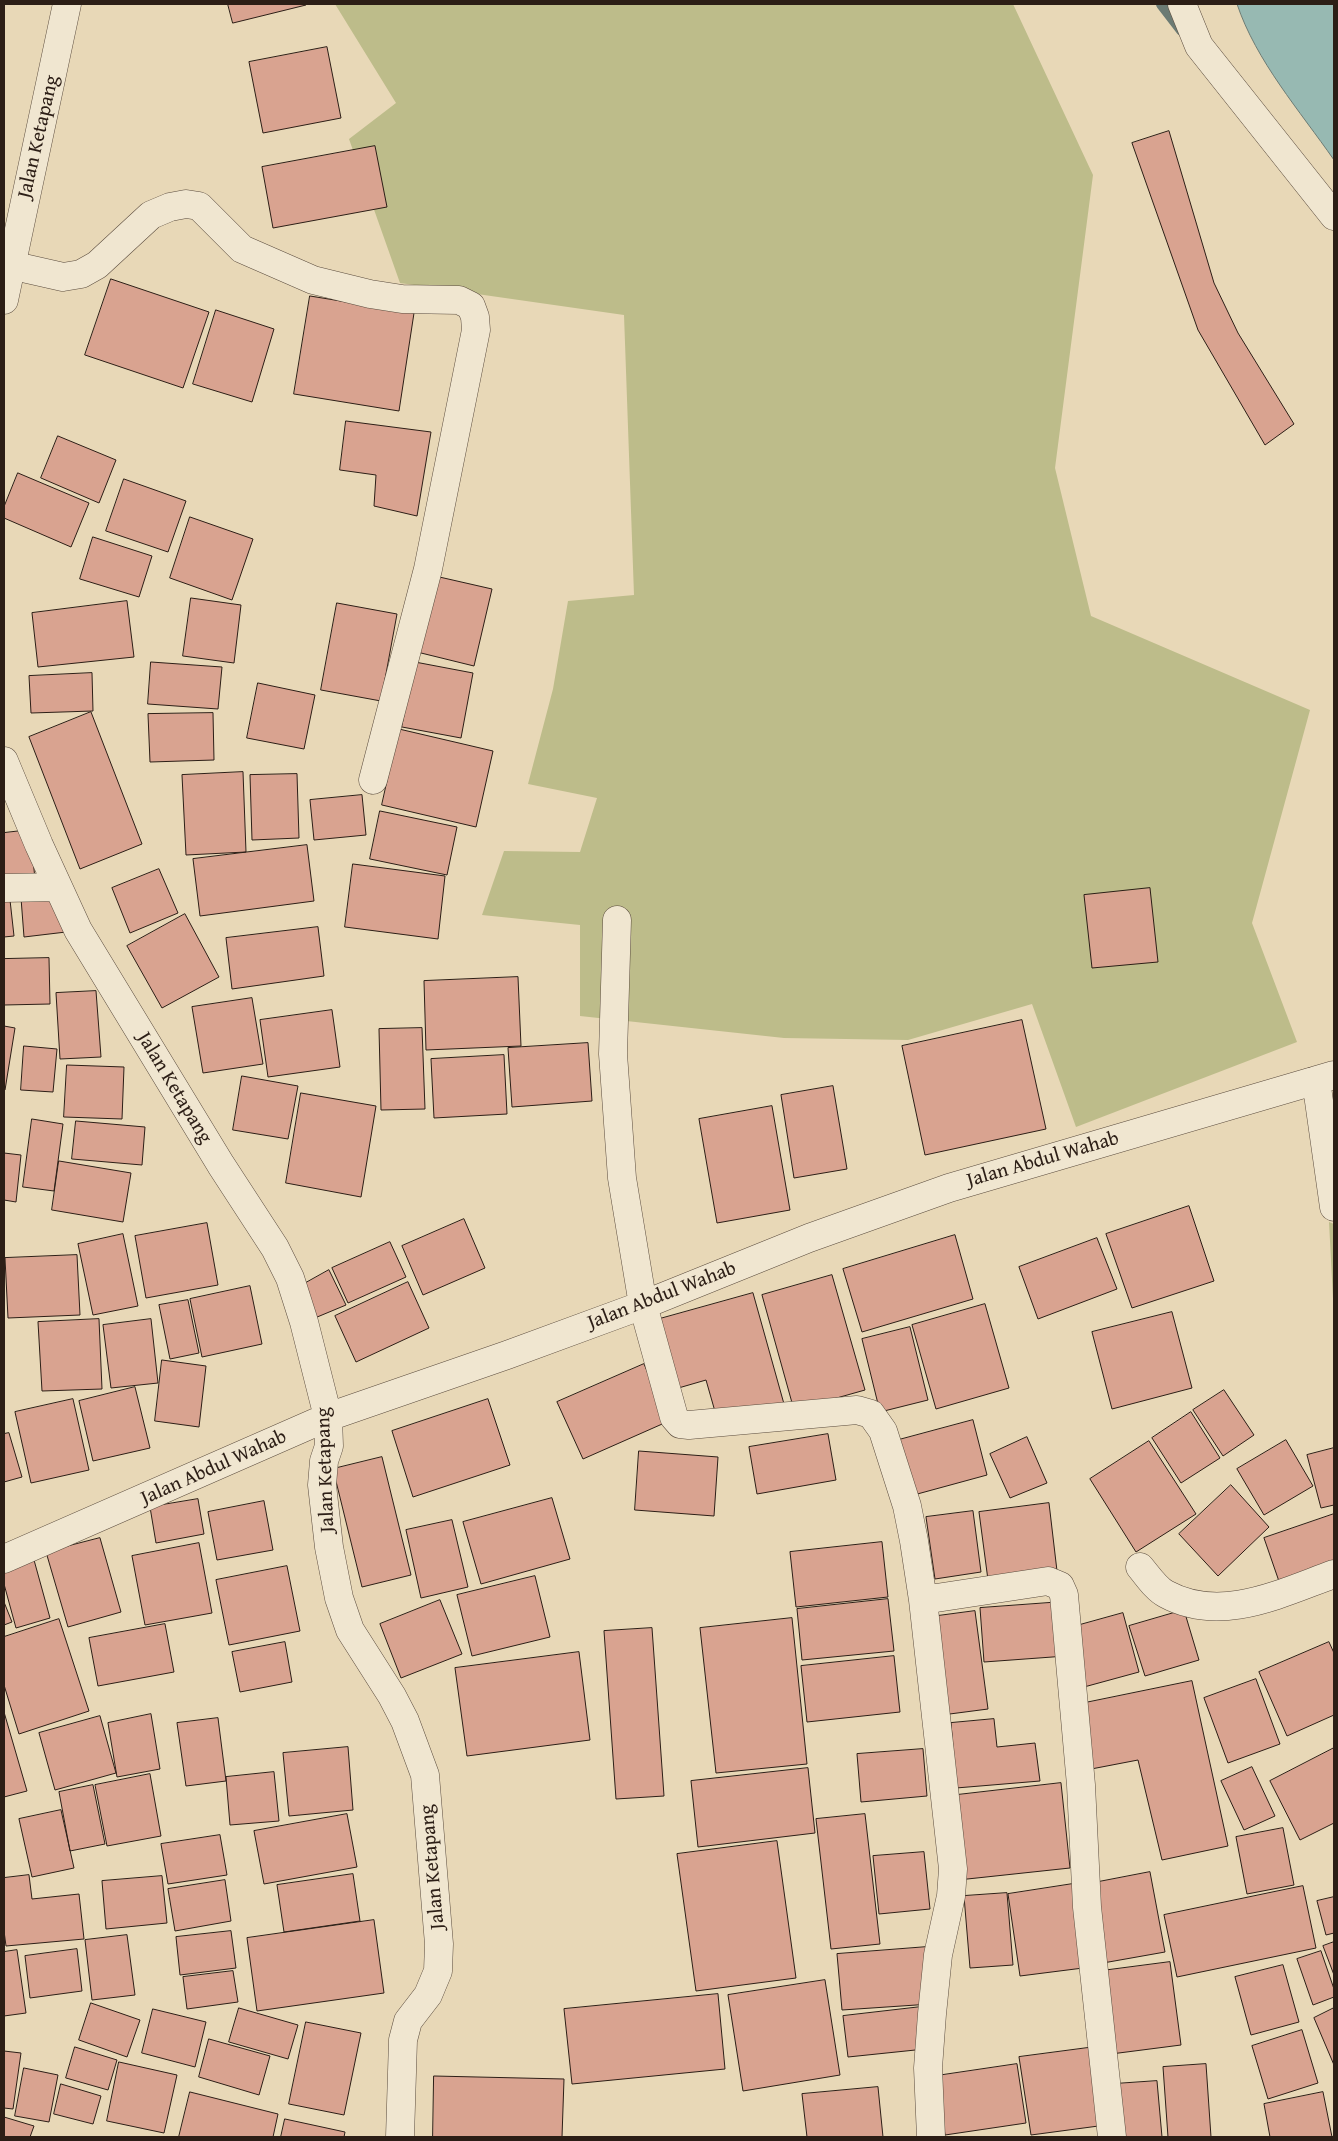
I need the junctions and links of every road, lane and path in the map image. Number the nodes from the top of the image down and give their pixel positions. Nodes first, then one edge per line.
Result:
1 (68, 4) edge
2 (1182, 4) edge
3 (1334, 216) edge
4 (10, 265) junction
5 (4, 300) edge
6 (4, 761) edge
7 (373, 780) dead end
8 (58, 887) junction
9 (4, 888) edge
10 (617, 920) dead end
11 (1325, 1077) edge
12 (1334, 1206) edge
13 (643, 1305) junction
14 (328, 1417) junction
15 (4, 1559) edge
16 (1140, 1567) dead end
17 (1334, 1574) edge
18 (923, 1600) junction
19 (400, 2137) edge
20 (931, 2137) edge
21 (1112, 2137) edge

1 - 4 street, Jalan Ketapang
2 - 3 street
4 - 5 street, Jalan Ketapang
4 - 7 street
6 - 8 street, Jalan Ketapang
8 - 9 street
8 - 14 street, Jalan Ketapang
10 - 13 street
11 - 12 street
11 - 13 street, Jalan Abdul Wahab
13 - 14 street, Jalan Abdul Wahab
13 - 18 street
14 - 15 street, Jalan Abdul Wahab
14 - 19 street, Jalan Ketapang
16 - 17 street
18 - 20 street
18 - 21 street

